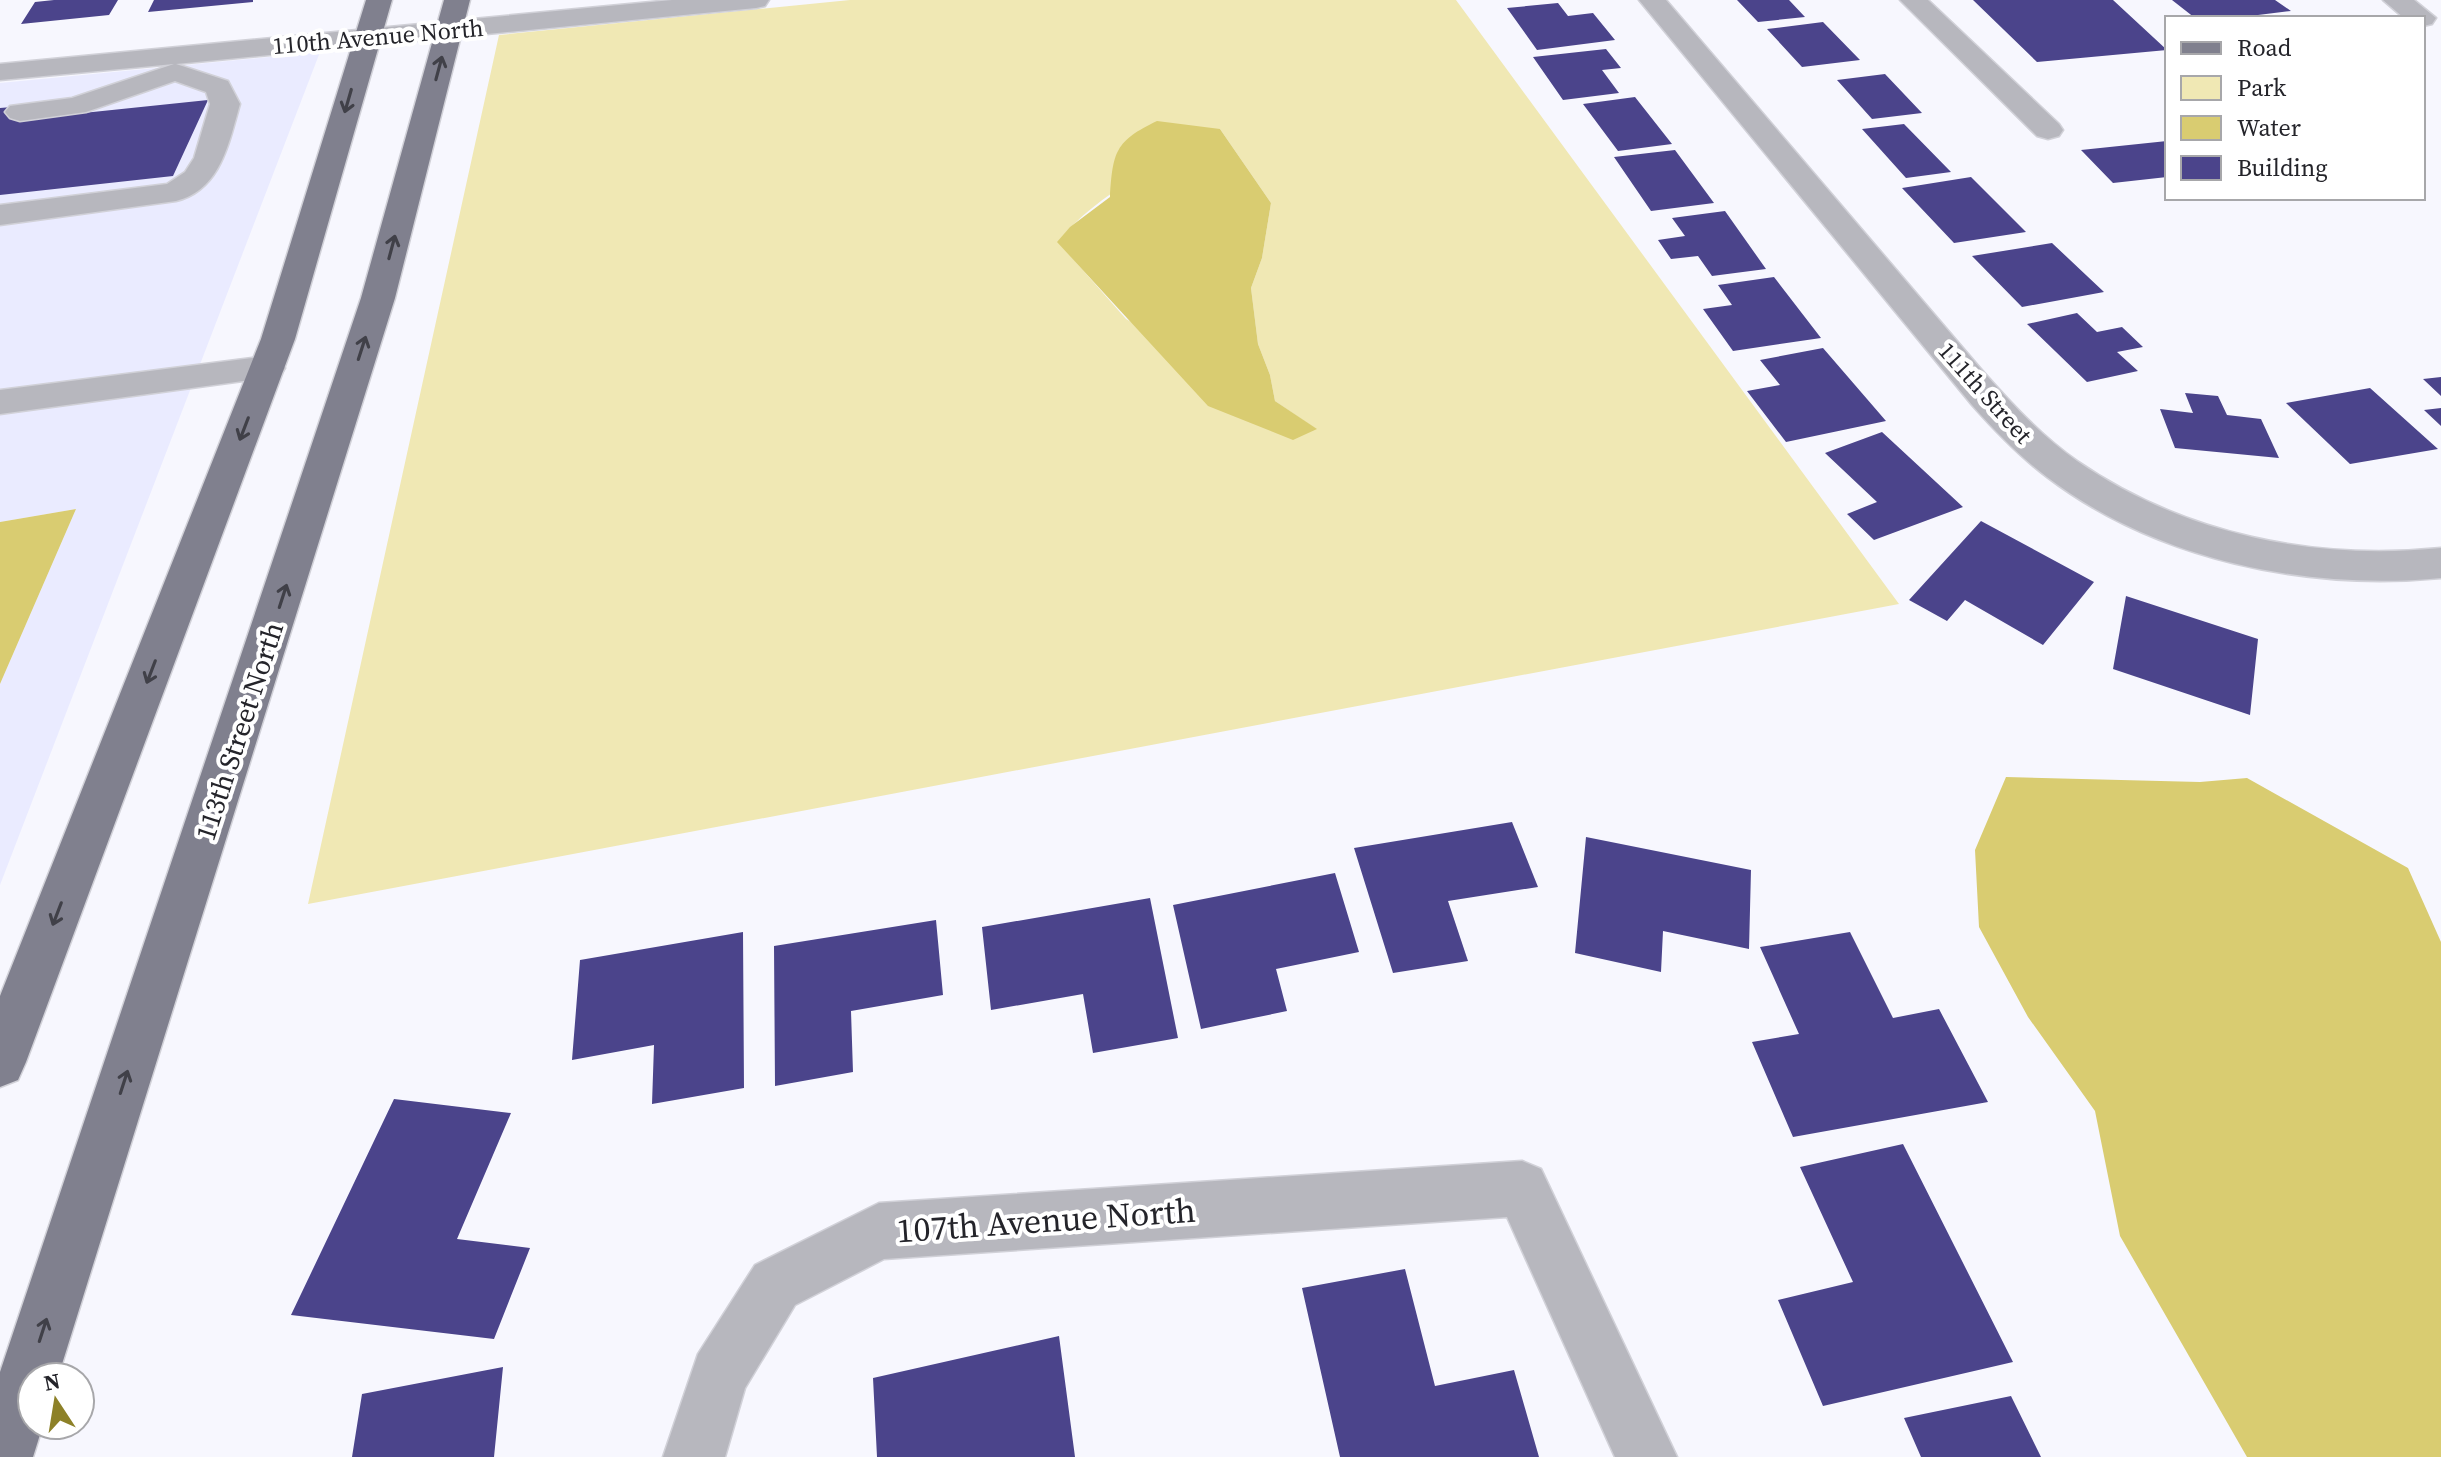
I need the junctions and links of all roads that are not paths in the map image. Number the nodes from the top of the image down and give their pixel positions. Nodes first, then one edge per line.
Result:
1 (379, 0) edge
2 (457, 0) edge
3 (756, 0) edge
4 (1652, 0) edge
5 (1913, 0) edge
6 (2396, 0) edge
7 (2419, 16) edge
8 (449, 30) junction
9 (367, 38) junction
10 (177, 64) junction
11 (0, 72) edge
12 (20, 112) dead end
13 (2048, 130) dead end
14 (0, 215) edge
15 (267, 368) junction
16 (0, 402) edge
17 (2435, 571) edge
18 (0, 1062) edge
19 (2, 1457) edge
20 (694, 1457) edge
21 (1646, 1457) edge

1 - 9 main road
2 - 8 main road, 113th Street North
3 - 8 street, 110th Avenue North
4 - 17 street, 111th Street
5 - 13 street
6 - 7 street
8 - 9 street, 110th Avenue North
19 -> 8 main road, 113th Street North
9 - 10 street, 110th Avenue North
9 -> 15 main road
10 - 11 street, 110th Avenue North
10 - 12 street
10 - 14 street
15 - 16 street
15 -> 18 main road
20 - 21 street, 107th Avenue North

